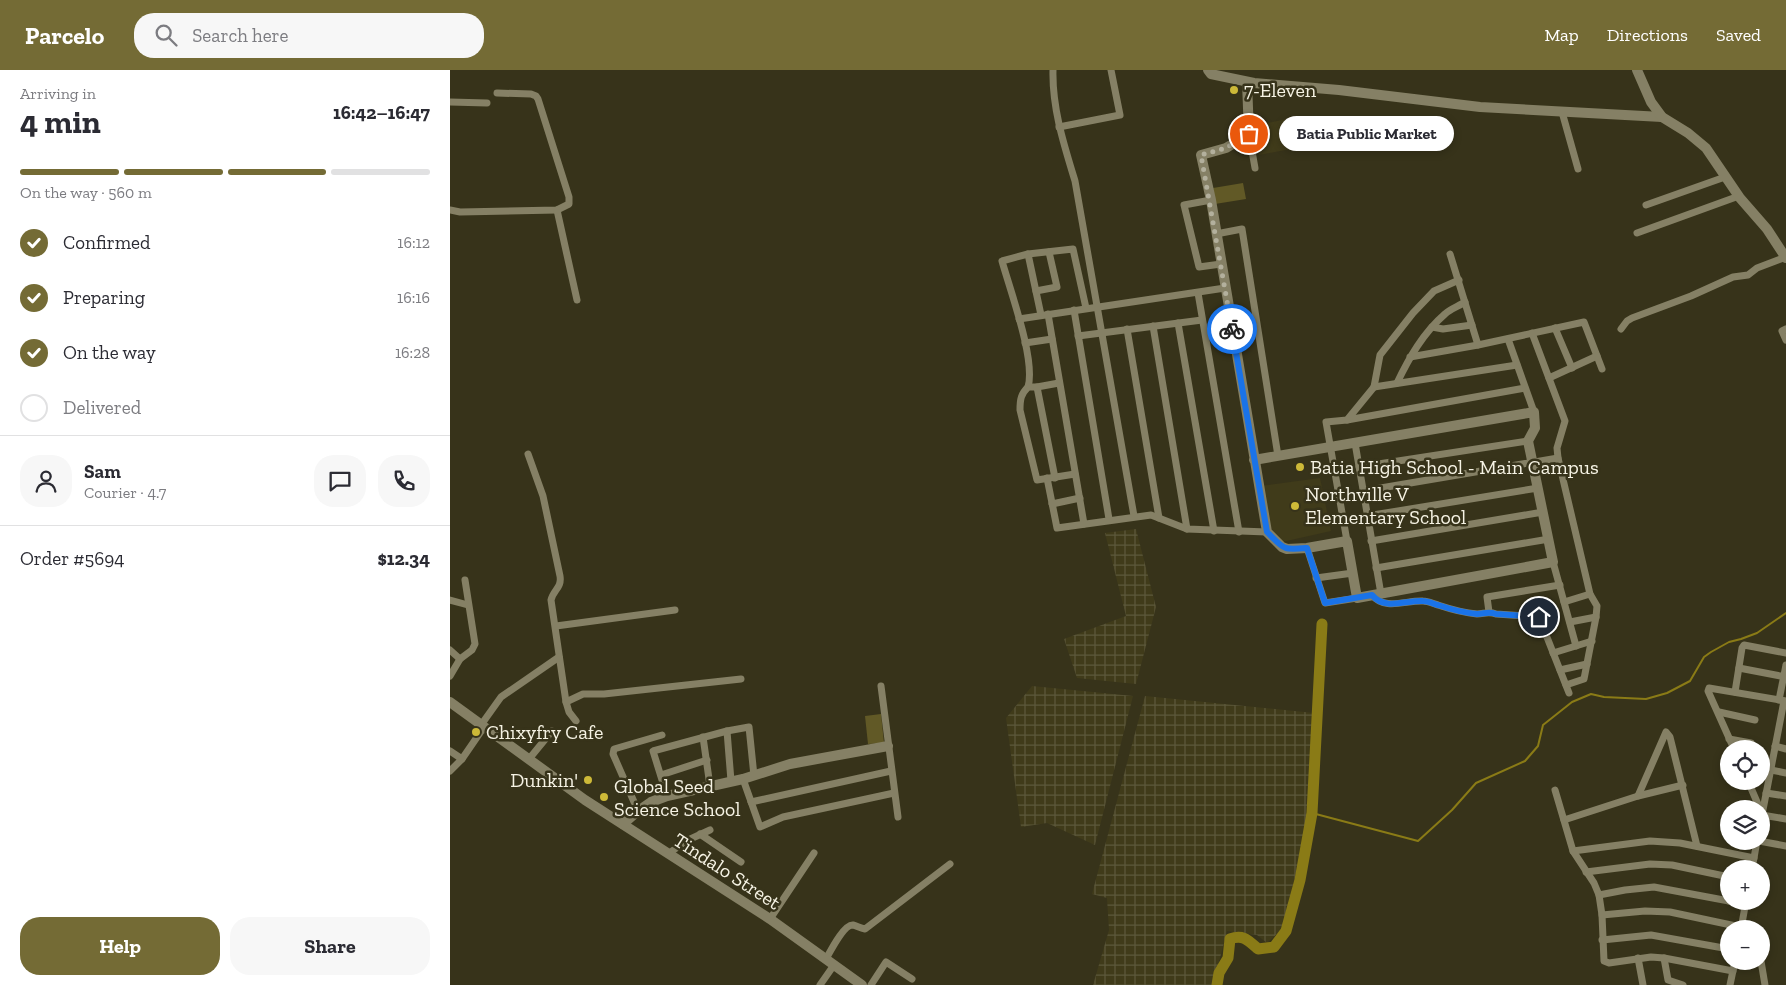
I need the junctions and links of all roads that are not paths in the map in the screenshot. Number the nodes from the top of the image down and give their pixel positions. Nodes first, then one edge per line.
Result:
1 (1053, 70) edge
2 (1111, 70) edge
3 (1208, 70) edge
4 (1637, 70) edge
5 (1247, 82) junction
6 (497, 93) dead end
7 (450, 102) edge
8 (487, 103) dead end
9 (1562, 112) junction
10 (1662, 118) junction
11 (1059, 127) junction
12 (1249, 134) junction
13 (1255, 168) dead end
14 (1578, 169) dead end
15 (1725, 177) junction
16 (1739, 196) junction
17 (1210, 200) junction
18 (1646, 205) dead end
19 (450, 210) edge
20 (556, 210) junction
21 (1636, 233) dead end
22 (1216, 234) junction
23 (1050, 252) junction
24 (1028, 254) junction
25 (1450, 254) dead end
26 (1786, 258) edge
27 (1221, 264) junction
28 (1459, 280) junction
29 (1226, 288) junction
30 (1036, 291) junction
31 (1198, 293) junction
32 (577, 300) dead end
33 (1465, 302) junction
34 (1098, 307) junction
35 (1086, 308) junction
36 (1074, 310) junction
37 (1045, 315) junction
38 (1019, 319) junction
39 (1202, 320) junction
40 (1178, 323) junction
41 (1472, 325) junction
42 (1153, 326) junction
43 (1432, 327) junction
44 (1556, 328) junction
45 (1127, 329) junction
46 (1621, 329) dead end
47 (1786, 329) edge
48 (1103, 332) junction
49 (1532, 334) junction
50 (1078, 336) junction
51 (1052, 339) junction
52 (1508, 339) junction
53 (1786, 340) edge
54 (1025, 343) junction
55 (1478, 345) junction
56 (1597, 356) junction
57 (1410, 357) junction
58 (1517, 365) junction
59 (1572, 368) junction
60 (1602, 370) dead end
61 (1549, 378) junction
62 (1059, 383) junction
63 (1397, 383) junction
64 (1028, 387) junction
65 (1038, 387) junction
66 (1374, 387) junction
67 (1525, 388) junction
68 (1534, 412) junction
69 (1347, 420) junction
70 (1528, 441) junction
71 (1354, 443) junction
72 (1331, 447) junction
73 (528, 454) dead end
74 (1278, 456) junction
75 (1558, 458) junction
76 (1254, 460) junction
77 (1533, 462) junction
78 (1359, 468) junction
79 (1075, 474) junction
80 (1051, 478) junction
81 (1538, 488) junction
82 (1363, 491) junction
83 (1080, 498) junction
84 (1052, 504) junction
85 (1543, 512) junction
86 (1134, 516) junction
87 (1367, 516) junction
88 (1159, 518) junction
89 (1109, 519) junction
90 (1084, 524) junction
91 (1187, 529) junction
92 (1214, 531) junction
93 (1239, 532) junction
94 (1267, 532) junction
95 (1549, 539) junction
96 (1347, 541) junction
97 (1371, 541) junction
98 (1307, 548) junction
99 (1553, 562) junction
100 (1376, 568) junction
101 (1353, 572) junction
102 (1316, 578) junction
103 (465, 580) dead end
104 (1420, 586) junction
105 (1560, 586) junction
106 (1376, 594) junction
107 (1590, 594) junction
108 (1357, 598) junction
109 (450, 600) edge
110 (1424, 600) junction
111 (1564, 602) junction
112 (468, 605) junction
113 (675, 610) dead end
114 (1489, 612) junction
115 (1596, 617) junction
116 (1570, 622) junction
117 (556, 626) junction
118 (1592, 640) junction
119 (1576, 646) junction
120 (450, 650) edge
121 (1786, 652) edge
122 (1553, 653) junction
123 (559, 657) junction
124 (460, 659) junction
125 (1587, 664) junction
126 (1786, 665) edge
127 (1739, 668) junction
128 (1560, 670) junction
129 (450, 676) edge
130 (1785, 677) edge
131 (741, 679) dead end
132 (1566, 685) junction
133 (881, 686) dead end
134 (1735, 692) junction
135 (1569, 693) dead end
136 (1783, 701) edge
137 (450, 702) edge
138 (566, 702) junction
139 (1719, 712) junction
140 (1755, 720) dead end
141 (576, 721) dead end
142 (1783, 724) edge
143 (483, 726) junction
144 (552, 731) dead end
145 (727, 731) junction
146 (662, 735) dead end
147 (703, 737) junction
148 (1729, 739) joint
149 (1734, 740) edge
150 (888, 746) junction
151 (1775, 746) junction
152 (1786, 749) edge
153 (450, 751) edge
154 (462, 759) junction
155 (529, 759) junction
156 (707, 760) junction
157 (450, 770) edge
158 (1771, 770) junction
159 (891, 771) junction
160 (1786, 773) edge
161 (661, 775) junction
162 (754, 776) junction
163 (743, 779) junction
164 (731, 781) junction
165 (1683, 785) junction
166 (710, 786) junction
167 (1555, 790) dead end
168 (894, 793) junction
169 (1766, 793) junction
170 (667, 796) junction
171 (1638, 796) junction
172 (1786, 796) edge
173 (1764, 800) edge
174 (751, 802) junction
175 (638, 811) junction
176 (1770, 816) edge
177 (898, 817) dead end
178 (1786, 819) edge
179 (1564, 820) junction
180 (623, 824) junction
181 (710, 830) dead end
182 (700, 834) junction
183 (1770, 843) edge
184 (1698, 846) junction
185 (1786, 846) edge
186 (1756, 850) edge
187 (1573, 851) junction
188 (668, 854) junction
189 (814, 854) dead end
190 (1754, 858) joint
191 (741, 862) dead end
192 (950, 864) dead end
193 (1586, 872) junction
194 (1720, 875) edge
195 (1599, 895) junction
196 (1720, 899) edge
197 (1602, 915) junction
198 (770, 920) junction
199 (1720, 923) edge
200 (1602, 940) junction
201 (1720, 947) edge
202 (1638, 958) junction
203 (1664, 958) junction
204 (830, 962) junction
205 (1733, 971) joint
206 (912, 979) dead end
207 (820, 985) edge
208 (862, 985) edge
209 (871, 985) edge
210 (1643, 985) edge
211 (1683, 985) edge
212 (1730, 985) edge

1 - 11 street
2 - 11 street
3 - 5 street
4 - 10 street
5 - 9 street
5 - 12 street
6 - 20 street
7 - 8 street
9 - 10 street
9 - 14 street
10 - 15 street
11 - 34 street
12 - 13 street
12 - 17 street
15 - 16 street
15 - 18 street
16 - 21 street
16 - 26 street
17 - 22 street
17 - 27 street
19 - 20 street
20 - 32 street
22 - 27 street
22 - 74 street
23 - 24 street
23 - 30 street
23 - 35 street
24 - 30 street
24 - 38 street
25 - 28 street
26 - 46 street
27 - 29 street
28 - 33 street
28 - 66 street
29 - 31 street
29 - 76 street
30 - 37 street
31 - 34 street
31 - 39 street
33 - 41 street
33 - 43 street
34 - 35 street
34 - 48 street
35 - 36 street
36 - 37 street
36 - 50 street
37 - 38 street
37 - 51 street
38 - 54 street
39 - 40 street
39 - 93 street
40 - 42 street
40 - 92 street
41 - 43 street
41 - 55 street
42 - 45 street
42 - 91 street
43 - 57 street
44 - 49 street
44 - 56 street
44 - 59 street
45 - 48 street
45 - 88 street
47 - 53 street
48 - 50 street
48 - 86 street
49 - 52 street
49 - 61 street
50 - 89 street
51 - 54 street
51 - 62 street
52 - 55 street
52 - 58 street
54 - 64 street
55 - 57 street
56 - 59 street
56 - 60 street
57 - 63 street
58 - 63 street
58 - 67 street
59 - 61 street
61 - 75 street
62 - 65 street
62 - 79 street
63 - 66 street
64 - 65 street
64 - 80 street
65 - 80 street
66 - 69 street
67 - 68 street
67 - 69 street
68 - 70 street
68 - 71 street
69 - 72 street
70 - 77 street
70 - 78 street
71 - 72 street
71 - 78 street
72 - 74 street
72 - 96 street
73 - 117 street
74 - 76 street
75 - 77 street
75 - 107 street
76 - 94 street
77 - 81 street
77 - 82 street
78 - 82 street
79 - 80 street
79 - 83 street
80 - 84 street
81 - 85 street
81 - 87 street
82 - 87 street
83 - 84 street
83 - 90 street
84 - 90 street
85 - 95 street
85 - 97 street
86 - 88 street
86 - 89 street
87 - 97 street
88 - 91 street
89 - 90 street
91 - 92 street
92 - 93 street
93 - 94 street
94 - 98 street
95 - 99 street
95 - 100 street
96 - 98 street
96 - 101 street
97 - 100 street
98 - 102 street
99 - 104 street
99 - 105 street
100 - 106 street
101 - 102 street
101 - 108 street
102 - 108 street
103 - 112 street
104 - 106 street
104 - 110 street
105 - 111 street
105 - 114 street
106 - 108 street
106 - 110 street
107 - 111 street
107 - 115 street
109 - 112 street
110 - 114 street
111 - 116 street
112 - 124 street
113 - 117 street
114 - 122 street
115 - 116 street
115 - 118 street
116 - 119 street
117 - 123 street
118 - 119 street
118 - 125 street
119 - 122 street
120 - 124 street
121 - 127 street
122 - 128 street
123 - 138 street
123 - 143 street
124 - 129 street
125 - 128 street
125 - 132 street
126 - 130 street
127 - 130 street
127 - 134 street
128 - 132 street
130 - 136 street
131 - 138 street
132 - 135 street
133 - 150 street
134 - 136 street
134 - 139 street
136 - 142 street
137 - 143 street, Tindalo Street
138 - 141 street
139 - 140 street
139 - 148 street
142 - 151 street
143 - 154 street
143 - 155 street, Tindalo Street
144 - 155 street
145 - 147 street
145 - 162 street
145 - 164 street
146 - 175 street
147 - 156 street
147 - 161 street
148 - 149 street
150 - 159 street
150 - 162 street
151 - 152 street
151 - 158 street
153 - 154 street
154 - 157 street
155 - 180 street, Tindalo Street
156 - 161 street
156 - 166 street
158 - 160 street
158 - 169 street
159 - 168 street
159 - 174 street
161 - 170 street
162 - 163 street
163 - 164 street
163 - 174 street
164 - 166 street
165 - 171 street
165 - 171 street
165 - 184 street
166 - 170 street
167 - 179 street
168 - 174 street
168 - 177 street
169 - 172 street
169 - 173 street
170 - 175 street
171 - 179 street
175 - 180 street
176 - 178 street
179 - 187 street
180 - 188 street, Tindalo Street
181 - 182 street
182 - 188 street
182 - 191 street
183 - 185 street
184 - 187 street
184 - 190 street
186 - 190 street
187 - 193 street
188 - 198 street, Tindalo Street
189 - 198 street
192 - 204 street
193 - 194 street
193 - 195 street
195 - 196 street
195 - 197 street
197 - 199 street
197 - 200 street
198 - 204 street, Tindalo Street
200 - 201 street
200 - 202 street
202 - 203 street
202 - 210 street
203 - 205 street
203 - 211 street
204 - 207 street
204 - 208 street, Tindalo Street
205 - 212 street
206 - 209 street

